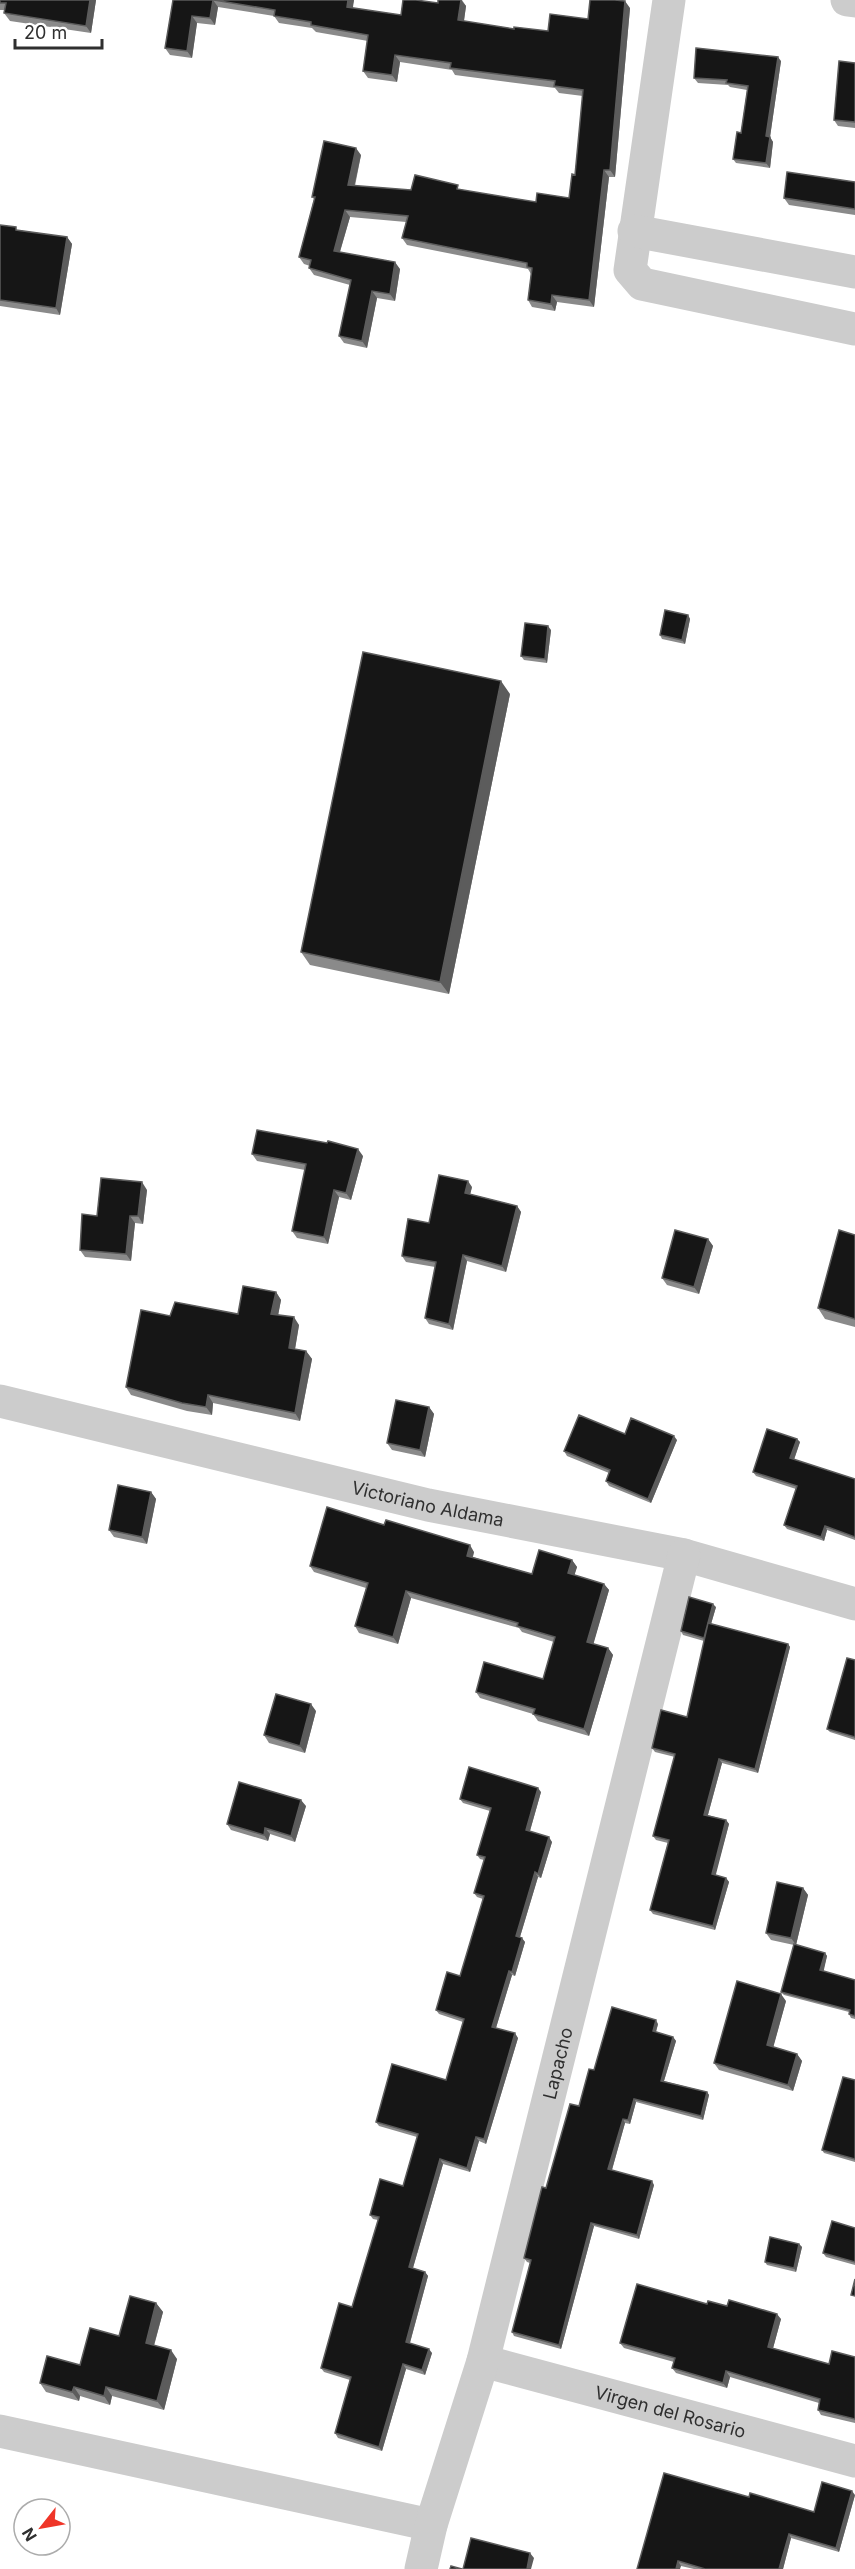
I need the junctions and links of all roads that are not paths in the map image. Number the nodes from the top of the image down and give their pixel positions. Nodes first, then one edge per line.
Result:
1 (669, 0) edge
2 (847, 0) edge
3 (855, 1) edge
4 (634, 231) junction
5 (855, 272) edge
6 (855, 329) edge
7 (0, 1401) edge
8 (684, 1555) junction
9 (855, 1604) edge
10 (483, 2361) junction
11 (0, 2431) edge
12 (855, 2461) edge
13 (431, 2525) junction
14 (421, 2569) edge

1 - 4 street
2 - 3 street
4 - 5 street
4 - 6 street
7 - 8 street, Victoriano Aldama
8 - 9 street, Victoriano Aldama
8 - 10 street, Lapacho
10 - 12 street, Virgen del Rosario
10 - 13 street, Lapacho
11 - 13 street
13 - 14 street, Lapacho

